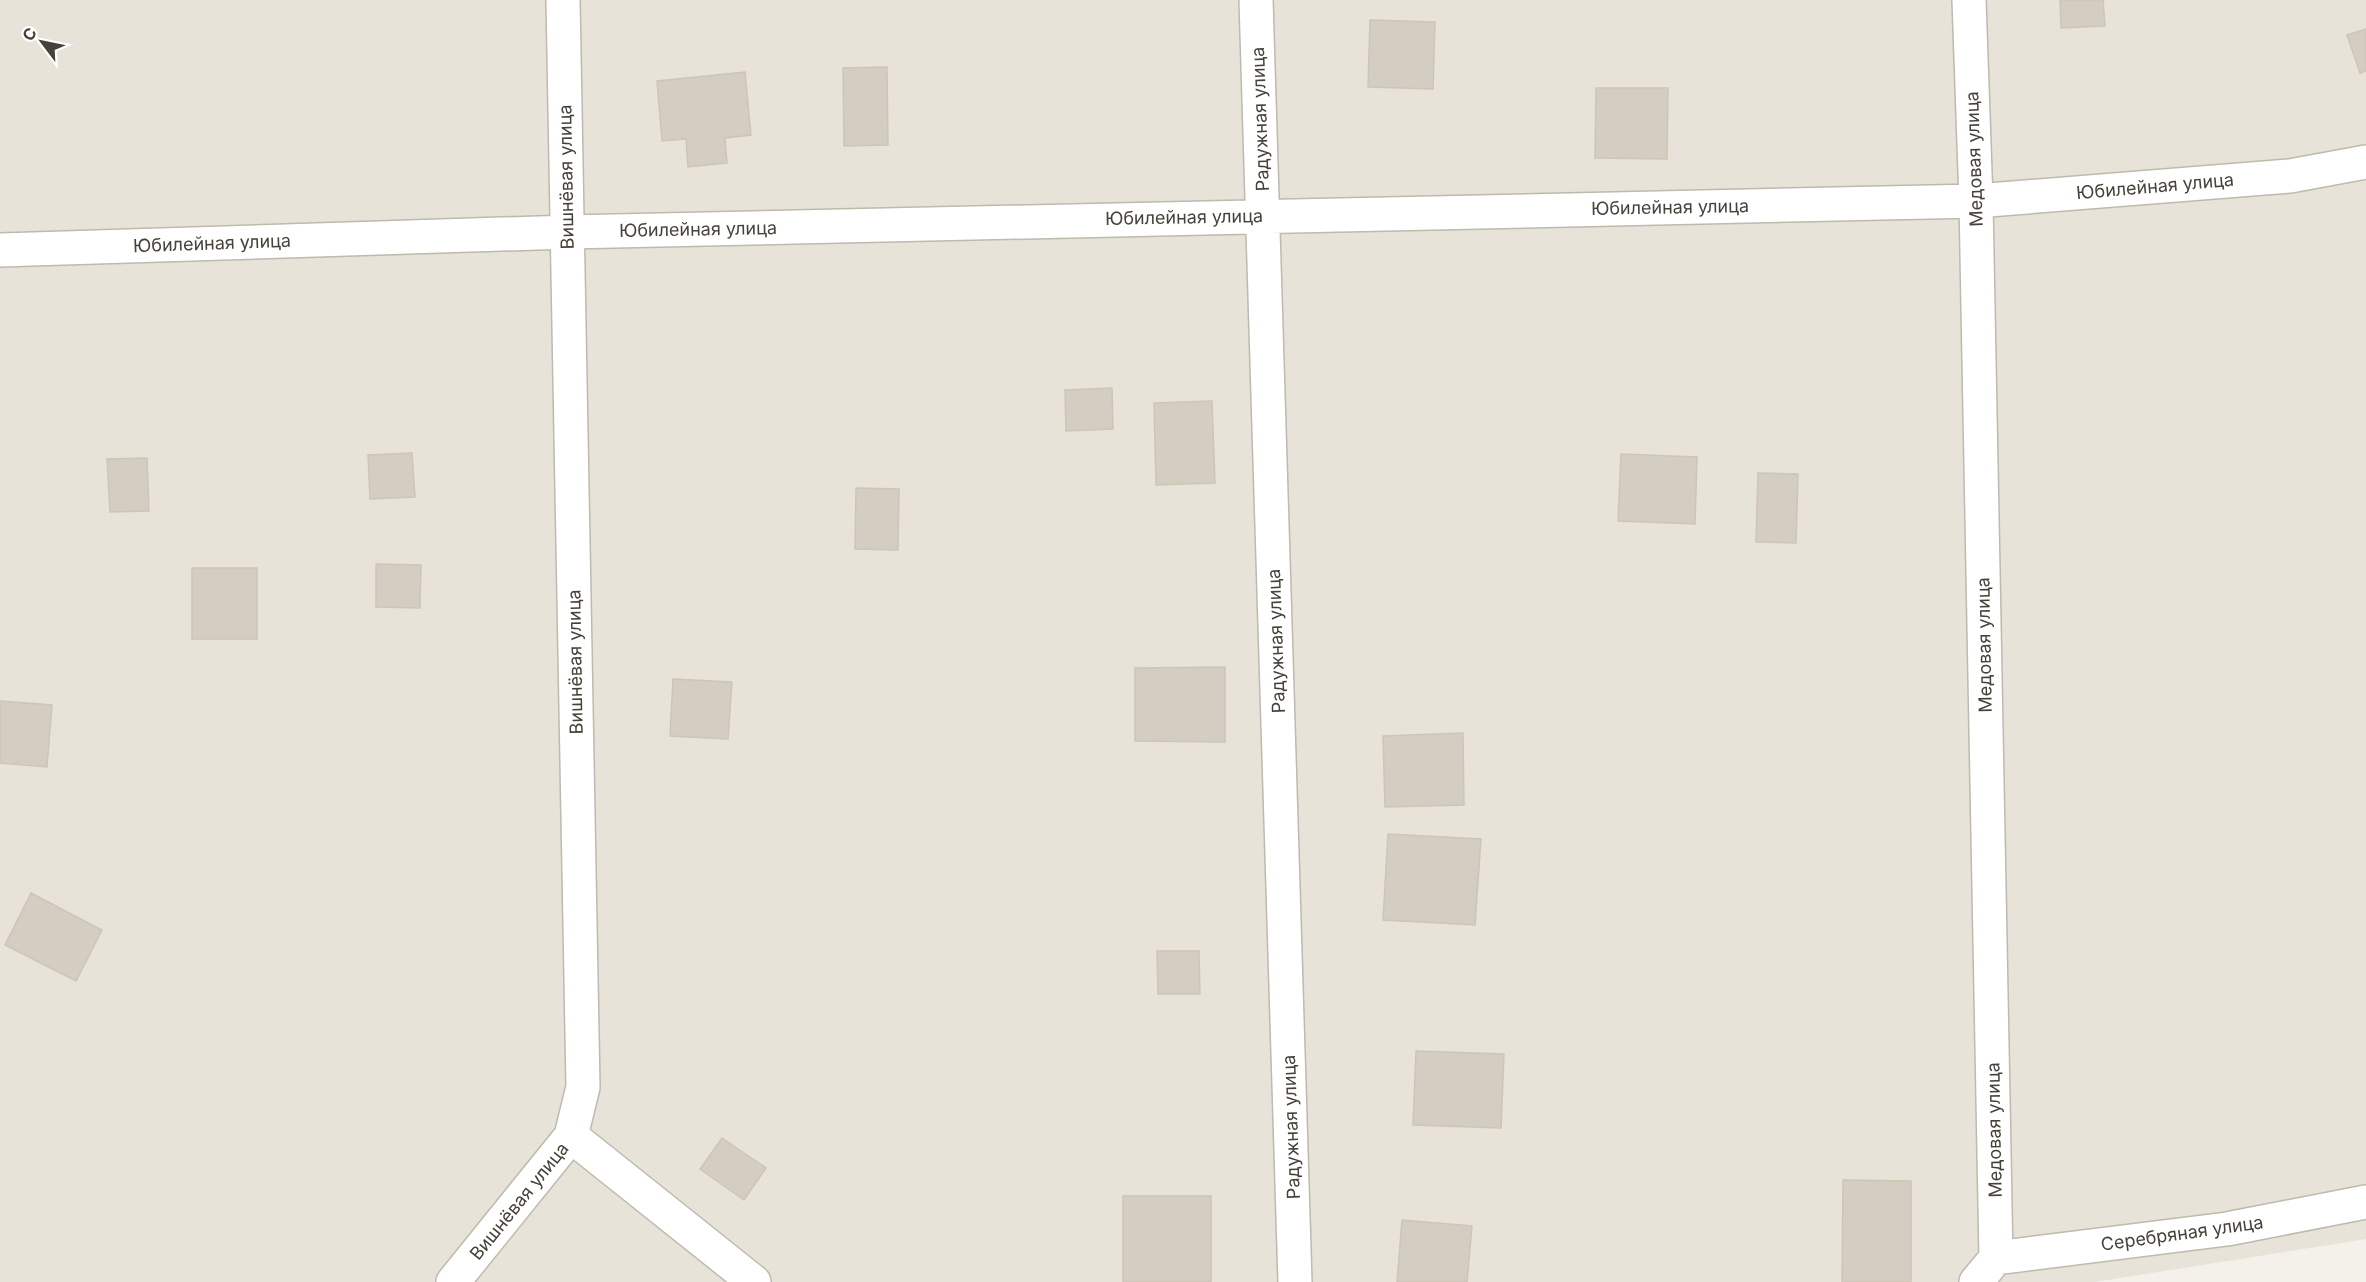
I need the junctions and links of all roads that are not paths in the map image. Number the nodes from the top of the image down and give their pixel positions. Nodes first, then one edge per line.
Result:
1 (563, 0) edge
2 (1256, 0) edge
3 (1969, 0) edge
4 (2366, 162) edge
5 (1976, 201) junction
6 (1264, 216) junction
7 (568, 232) junction
8 (0, 250) edge
9 (571, 1136) junction
10 (2366, 1202) edge
11 (1986, 1270) edge
12 (453, 1282) edge
13 (754, 1282) edge
14 (1295, 1282) edge

1 - 7 street, Вишнёвая улица
2 - 6 street, Радужная улица
3 - 5 street, Медовая улица
4 - 5 street, Юбилейная улица
5 - 6 street, Юбилейная улица
5 - 11 street, Медовая улица
6 - 7 street, Юбилейная улица
6 - 14 street, Радужная улица
7 - 8 street, Юбилейная улица
7 - 9 street, Вишнёвая улица
9 - 12 street, Вишнёвая улица
9 - 13 street
10 - 11 street, Серебряная улица

